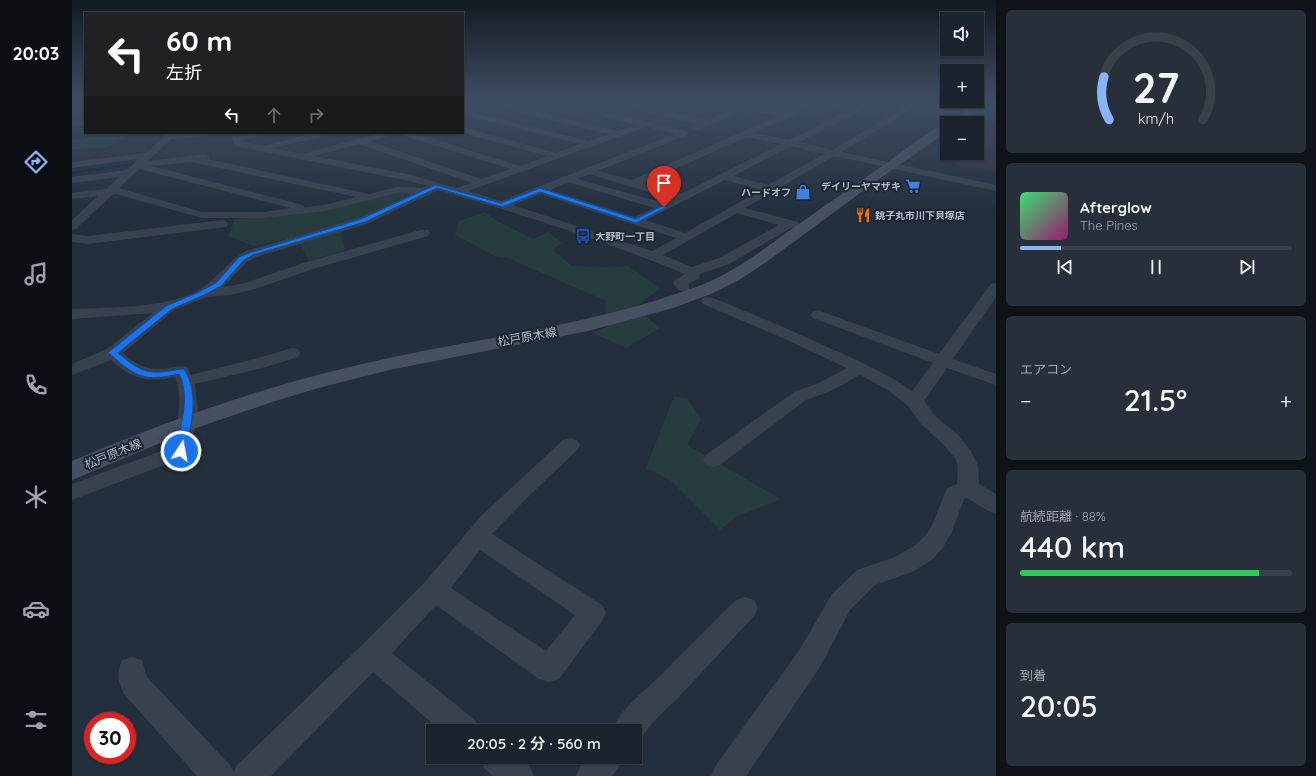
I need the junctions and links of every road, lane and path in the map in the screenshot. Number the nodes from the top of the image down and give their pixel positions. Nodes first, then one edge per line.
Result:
1 (165, 138) edge
2 (236, 138) edge
3 (305, 138) edge
4 (370, 138) edge
5 (422, 138) edge
6 (493, 138) edge
7 (551, 138) edge
8 (610, 138) edge
9 (670, 138) edge
10 (737, 138) edge
11 (768, 138) edge
12 (801, 138) edge
13 (858, 138) edge
14 (930, 138) edge
15 (359, 141) junction
16 (657, 143) junction
17 (792, 143) junction
18 (672, 147) dead end
19 (264, 149) junction
20 (588, 149) junction
21 (686, 150) dead end
22 (834, 152) junction
23 (237, 153) dead end
24 (701, 154) junction
25 (149, 155) junction
26 (222, 155) dead end
27 (557, 156) junction
28 (600, 157) dead end
29 (192, 159) junction
30 (303, 161) junction
31 (614, 161) junction
32 (890, 164) junction
33 (72, 165) edge
34 (135, 168) junction
35 (521, 168) junction
36 (290, 171) dead end
37 (588, 171) junction
38 (276, 177) junction
39 (650, 177) junction
40 (724, 177) junction
41 (568, 179) junction
42 (72, 180) edge
43 (663, 180) dead end
44 (482, 183) junction
45 (633, 184) junction
46 (684, 186) dead end
47 (996, 188) edge
48 (431, 189) junction
49 (770, 189) junction
50 (111, 190) junction
51 (540, 190) junction
52 (698, 190) junction
53 (238, 191) junction
54 (456, 192) junction
55 (72, 196) edge
56 (370, 197) junction
57 (682, 198) junction
58 (502, 205) junction
59 (664, 207) junction
60 (308, 209) junction
61 (736, 209) junction
62 (89, 210) junction
63 (72, 213) edge
64 (232, 215) junction
65 (636, 221) junction
66 (72, 226) edge
67 (796, 226) junction
68 (424, 233) dead end
69 (686, 237) junction
70 (72, 238) edge
71 (654, 256) junction
72 (692, 272) junction
73 (683, 287) dead end
74 (996, 287) edge
75 (202, 294) junction
76 (708, 301) dead end
77 (169, 307) junction
78 (72, 314) edge
79 (818, 315) dead end
80 (113, 353) junction
81 (292, 353) dead end
82 (944, 361) junction
83 (860, 368) junction
84 (72, 370) edge
85 (996, 380) edge
86 (187, 381) junction
87 (914, 401) junction
88 (570, 445) dead end
89 (713, 460) dead end
90 (72, 471) edge
91 (968, 488) junction
92 (72, 492) edge
93 (996, 505) edge
94 (478, 537) junction
95 (434, 590) junction
96 (745, 608) dead end
97 (372, 654) junction
98 (132, 670) dead end
99 (456, 724) edge
100 (632, 724) edge
101 (504, 764) edge
102 (601, 764) edge
103 (219, 776) edge
104 (248, 776) edge
105 (518, 776) edge
106 (592, 776) edge
107 (727, 776) edge

1 - 25 street
2 - 19 street
3 - 19 street
4 - 15 street
5 - 35 street
6 - 27 street
7 - 20 street
8 - 20 street
9 - 16 street
10 - 24 street
11 - 17 street
12 - 17 street
13 - 22 street
14 - 32 main road, 松戸原木線
15 - 30 street
15 - 44 street
16 - 18 street
16 - 31 street
17 - 22 street
17 - 40 street
19 - 23 street
19 - 30 street
20 - 27 street
21 - 24 street
22 - 32 street
22 - 49 street
24 - 39 street
25 - 33 street
25 - 34 street
26 - 29 street
27 - 35 street
28 - 31 street
29 - 34 street
29 - 38 street
30 - 48 street
31 - 37 street
32 - 47 street
32 - 67 main road, 松戸原木線
34 - 42 street
34 - 50 street
34 - 53 street
35 - 44 street
36 - 38 street
37 - 41 street
37 - 45 street
38 - 53 street
38 - 56 street
39 - 43 street
39 - 45 street
40 - 49 street
40 - 52 street
41 - 51 street
41 - 59 street
44 - 54 street
45 - 57 street
46 - 52 street
48 - 54 street
48 - 56 street
48 - 75 street
49 - 61 street
50 - 55 street
50 - 62 street
50 - 64 street
51 - 58 street
51 - 65 street
52 - 57 street
53 - 60 street
54 - 58 street
56 - 60 street
57 - 59 street
58 - 71 street
59 - 65 street
60 - 64 street
61 - 67 street
61 - 69 street
62 - 63 street
62 - 66 street
64 - 70 street
65 - 69 street
67 - 72 street
67 - 90 main road, 松戸原木線
68 - 75 street
69 - 71 street
71 - 72 street
72 - 73 street
74 - 82 street
75 - 77 street
76 - 83 street
77 - 78 street
77 - 80 street
79 - 82 street
80 - 84 street
80 - 86 street
81 - 86 street
82 - 85 street
82 - 87 street
83 - 87 street
83 - 89 street
86 - 92 street
87 - 91 street
88 - 94 street
91 - 93 street
91 - 107 street
94 - 95 street
94 - 95 street
95 - 97 street
96 - 100 street
97 - 99 street
97 - 104 street
98 - 103 street
101 - 105 street
102 - 106 street

